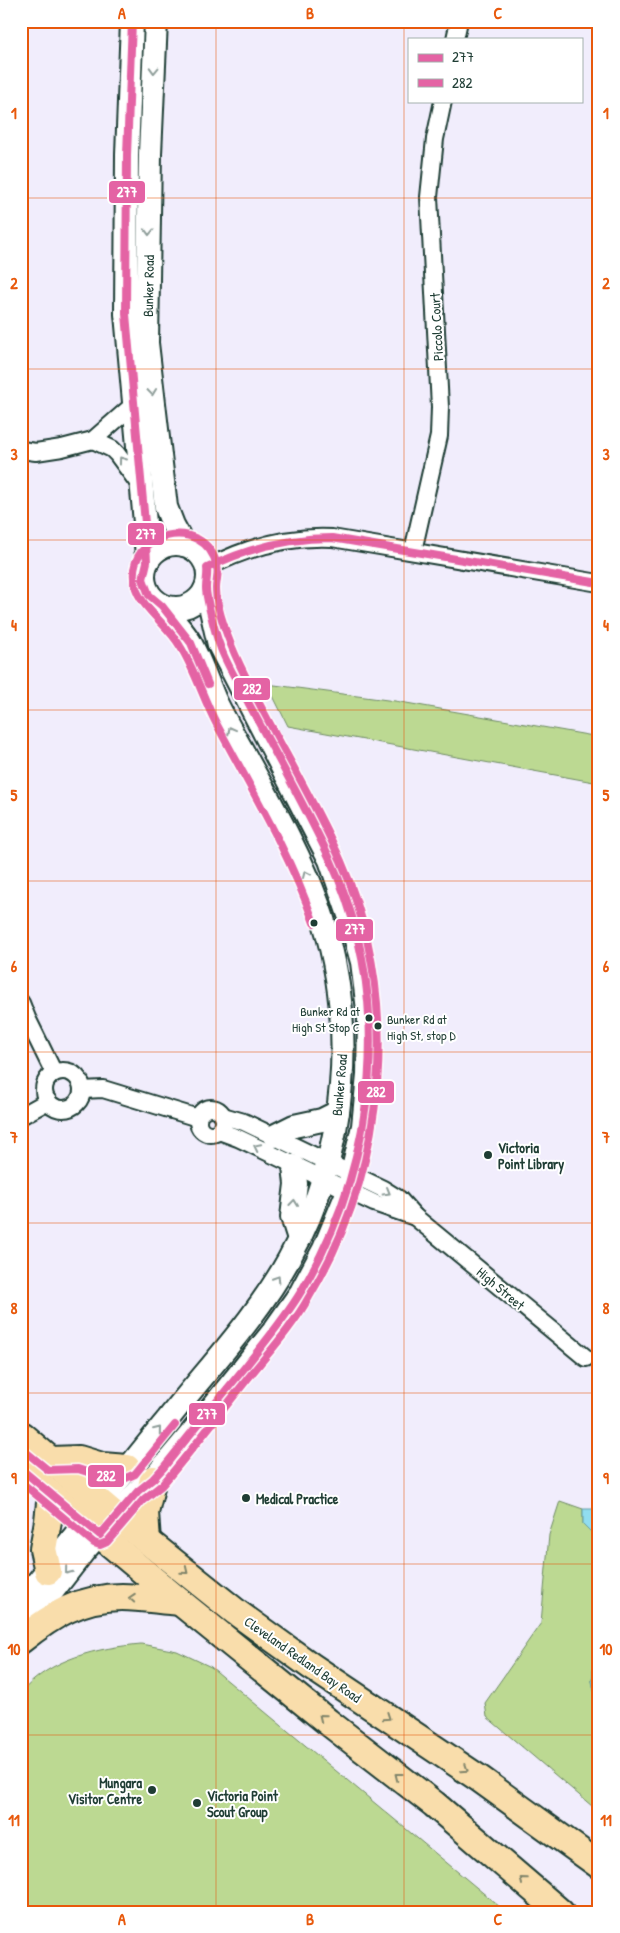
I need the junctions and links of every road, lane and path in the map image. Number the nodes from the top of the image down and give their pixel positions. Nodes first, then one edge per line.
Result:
1 (132, 21) edge
2 (156, 21) edge
3 (459, 21) edge
4 (455, 38) edge
5 (443, 102) edge
6 (133, 405) junction
7 (93, 440) junction
8 (21, 450) edge
9 (142, 489) junction
10 (184, 545) junction
11 (413, 551) junction
12 (146, 562) junction
13 (207, 578) junction
14 (599, 583) edge
15 (162, 606) junction
16 (21, 1004) edge
17 (54, 1073) junction
18 (82, 1090) junction
19 (48, 1101) junction
20 (338, 1112) junction
21 (21, 1116) edge
22 (221, 1124) junction
23 (274, 1136) junction
24 (294, 1166) junction
25 (325, 1171) junction
26 (350, 1183) junction
27 (299, 1239) junction
28 (586, 1358) dead end
29 (21, 1435) edge
30 (51, 1460) junction
31 (128, 1468) junction
32 (21, 1469) edge
33 (153, 1479) junction
34 (50, 1494) junction
35 (100, 1519) junction
36 (147, 1541) junction
37 (48, 1571) junction
38 (21, 1602) edge
39 (180, 1602) junction
40 (21, 1632) edge
41 (21, 1640) edge
42 (599, 1865) edge
43 (560, 1912) edge

1 - 6 main road, Bunker Road
2 -> 10 main road, Bunker Road
3 - 4 street
5 - 11 street, Piccolo Court
6 - 7 street
6 - 9 main road, Bunker Road
7 - 8 street
9 -> 7 street
9 - 12 main road, Bunker Road
10 - 12 main road
10 - 13 main road
11 - 13 street
11 - 14 street
12 - 15 main road
13 - 15 main road
13 - 26 main road, Bunker Road
20 -> 15 main road, Bunker Road
16 - 17 street
17 - 18 street
17 - 19 street
18 - 19 street
18 - 22 street
19 - 21 street
20 - 23 main road
20 - 25 main road, Bunker Road
22 - 23 street
24 -> 22 street
23 - 25 street
24 - 25 street
27 -> 24 main road
25 - 26 street, High Street
25 - 27 main road, Bunker Road
26 - 28 street, High Street
26 - 33 main road, Bunker Road
31 -> 27 main road, Bunker Road
29 - 30 highway, Cleveland Redland Bay Road
30 - 31 highway
30 - 35 highway, Cleveland Redland Bay Road
31 - 35 main road, Bunker Road
32 - 34 highway, Cleveland Redland Bay Road
33 - 35 main road, Bunker Road
33 - 36 highway
34 - 35 highway, Cleveland Redland Bay Road
34 - 37 highway
35 - 36 highway, Cleveland Redland Bay Road
35 - 37 main road
35 - 39 highway, Cleveland Redland Bay Road
35 -> 40 main road
36 -> 42 highway, Cleveland Redland Bay Road
37 - 38 main road
39 -> 41 highway
43 -> 39 highway, Cleveland Redland Bay Road

